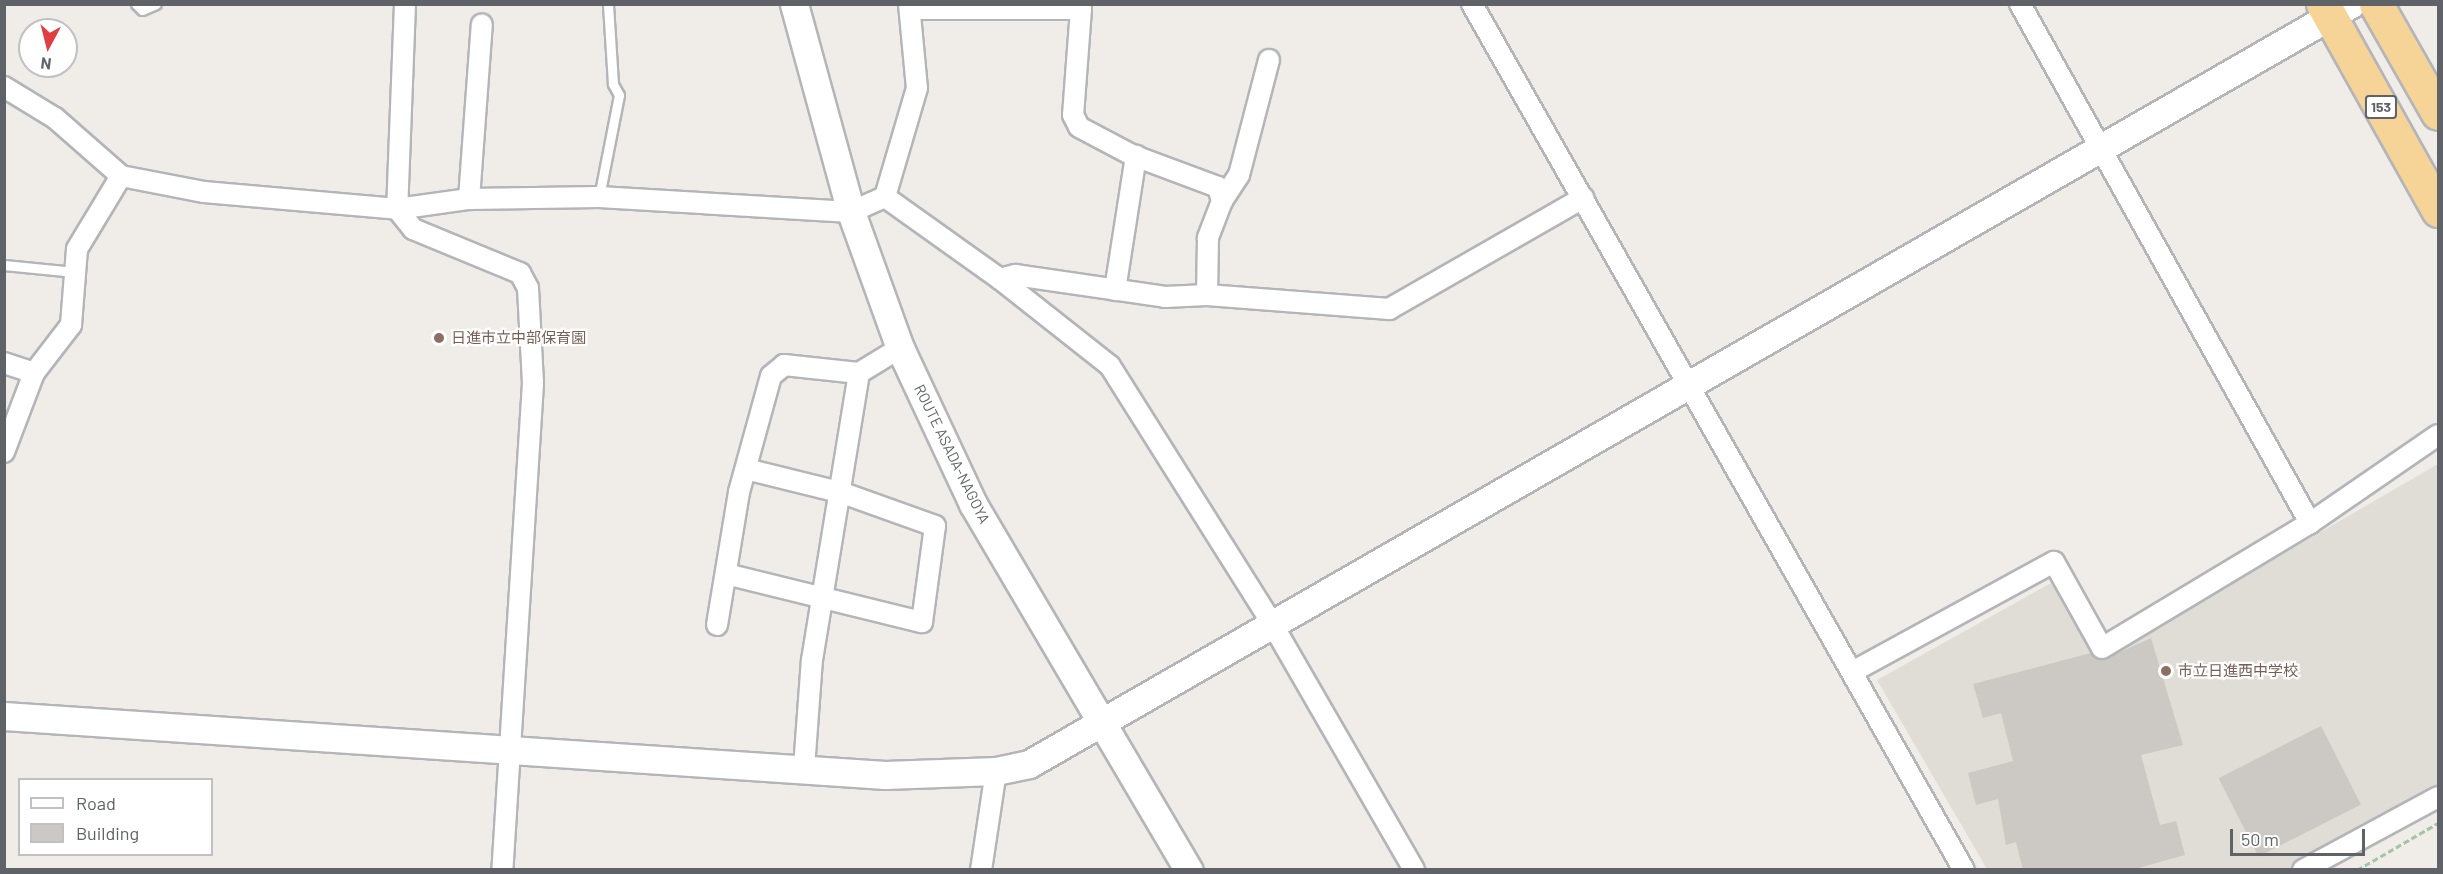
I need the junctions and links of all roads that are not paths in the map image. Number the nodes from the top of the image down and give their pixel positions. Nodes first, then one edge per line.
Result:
1 (136, 4) edge
2 (156, 4) edge
3 (405, 4) edge
4 (608, 4) edge
5 (794, 4) edge
6 (1472, 4) edge
7 (2020, 4) edge
8 (2376, 4) edge
9 (910, 7) edge
10 (1081, 7) edge
11 (2335, 9) edge
12 (482, 24) dead end
13 (1269, 60) dead end
14 (4, 87) edge
15 (2439, 113) edge
16 (2102, 148) junction
17 (1136, 156) junction
18 (121, 176) junction
19 (600, 197) junction
20 (885, 197) junction
21 (1583, 198) junction
22 (469, 199) junction
23 (1222, 201) junction
24 (397, 209) junction
25 (2439, 210) edge
26 (851, 212) junction
27 (4, 265) edge
28 (75, 272) junction
29 (1000, 279) junction
30 (1115, 290) junction
31 (1207, 295) junction
32 (900, 348) junction
33 (4, 363) edge
34 (34, 373) junction
35 (859, 373) junction
36 (1692, 384) junction
37 (2439, 435) edge
38 (4, 452) edge
39 (746, 469) junction
40 (843, 493) junction
41 (2310, 523) junction
42 (726, 574) junction
43 (824, 596) junction
44 (1271, 622) junction
45 (717, 625) dead end
46 (1852, 672) junction
47 (4, 716) edge
48 (1103, 722) junction
49 (511, 748) junction
50 (804, 768) junction
51 (996, 771) junction
52 (2439, 797) edge
53 (502, 870) edge
54 (981, 870) edge
55 (1189, 870) edge
56 (1414, 870) edge
57 (1964, 870) edge
58 (2303, 870) edge

1 - 2 lane
3 - 24 street
4 - 19 lane
5 - 26 street, ROUTE ASADA-NAGOYA
6 - 21 street
7 - 16 street
8 - 15 highway
9 - 10 street
9 - 20 street
10 - 17 street
11 - 16 street
11 - 25 highway, 153
12 - 22 street
13 - 23 street
14 - 18 street
16 - 36 street
16 - 41 street
17 - 23 street
17 - 30 street
18 - 24 street
18 - 28 street
19 - 22 street
19 - 26 street
20 - 26 street
20 - 29 street
21 - 31 street
21 - 36 street
22 - 24 street
23 - 31 street
24 - 49 street
26 - 32 street, ROUTE ASADA-NAGOYA
27 - 28 lane
28 - 34 street
29 - 30 street
29 - 44 street
30 - 31 street
32 - 35 street
32 - 48 street, ROUTE ASADA-NAGOYA
33 - 34 street
34 - 38 street
35 - 39 street
35 - 40 street
36 - 44 street
36 - 46 street
37 - 41 street
39 - 40 street
39 - 42 street
40 - 43 street
40 - 43 street
41 - 46 street
42 - 43 street
42 - 45 street
43 - 50 street
44 - 48 street
44 - 56 street
46 - 57 street
47 - 49 street
48 - 51 street
48 - 55 street, ROUTE ASADA-NAGOYA
49 - 50 street
49 - 53 street
50 - 51 street
51 - 54 street
52 - 58 street

